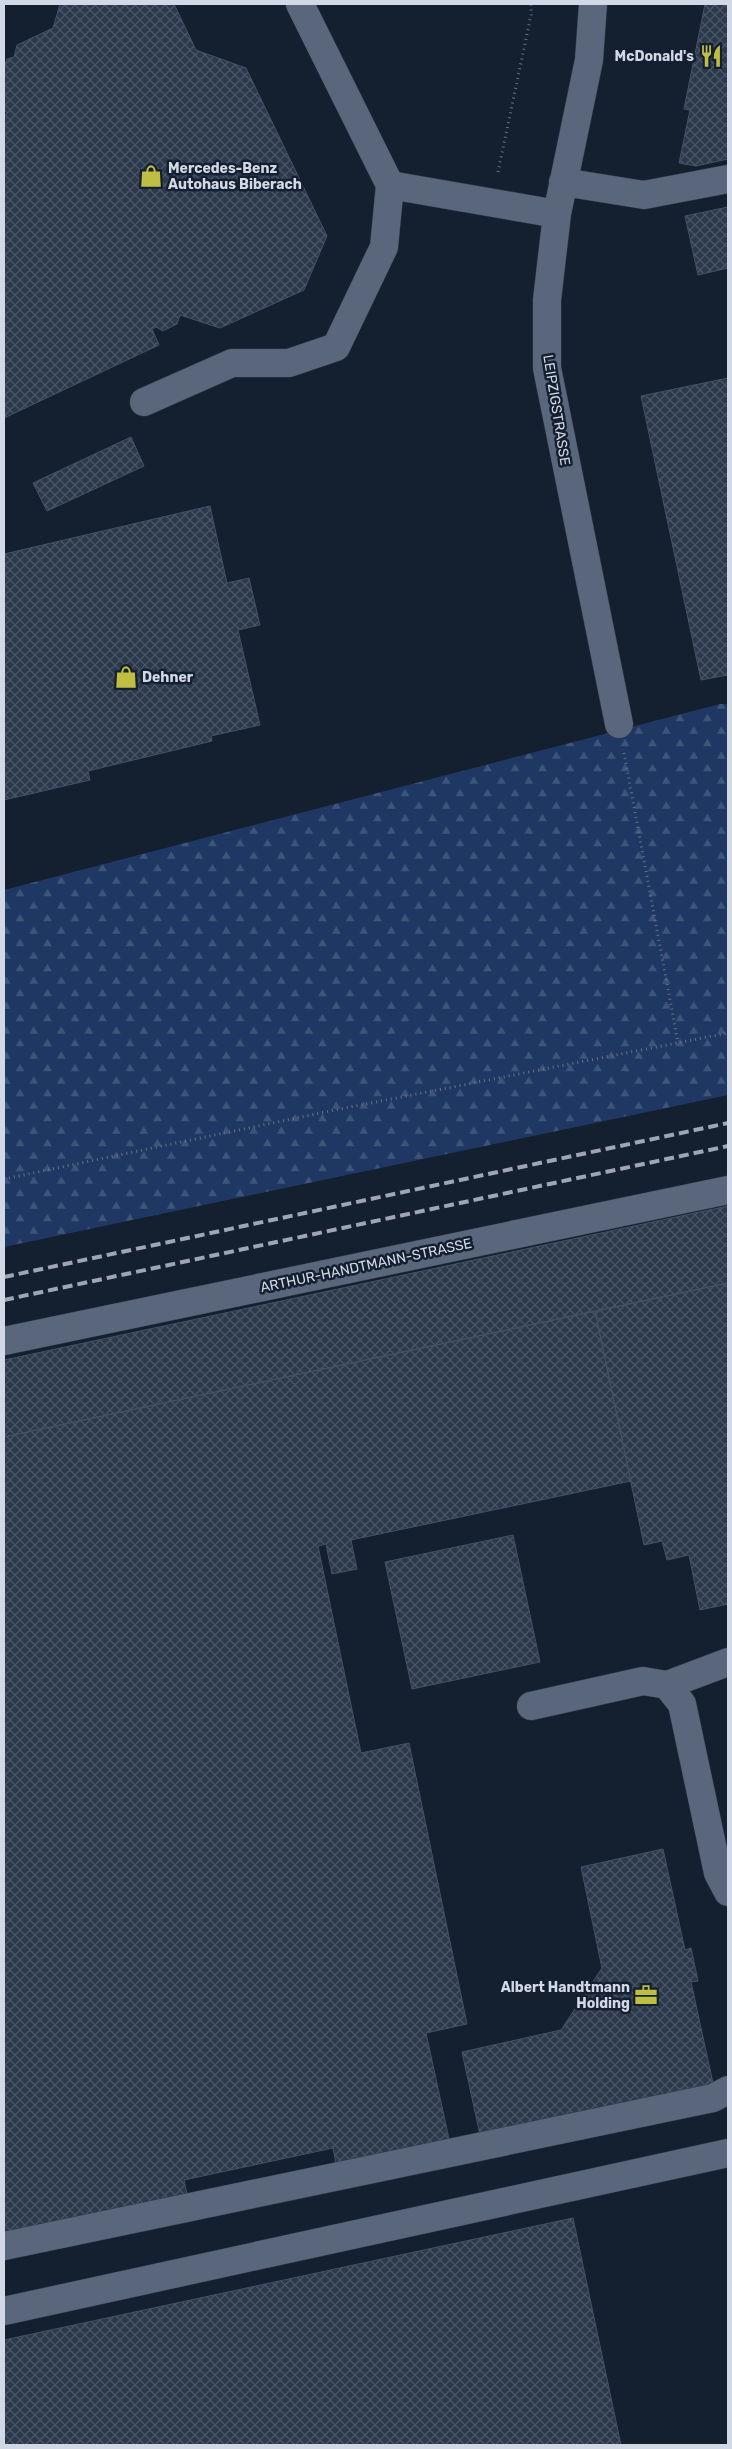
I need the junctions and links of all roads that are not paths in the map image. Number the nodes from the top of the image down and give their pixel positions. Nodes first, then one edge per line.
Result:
1 (300, 4) edge
2 (593, 4) edge
3 (728, 179) edge
4 (563, 182) junction
5 (390, 185) junction
6 (558, 214) junction
7 (144, 402) dead end
8 (619, 724) road end
9 (728, 1190) edge
10 (4, 1341) edge
11 (728, 1662) edge
12 (667, 1685) junction
13 (531, 1706) dead end
14 (728, 1892) edge
15 (721, 2094) edge
16 (728, 2153) edge
17 (4, 2246) edge
18 (4, 2311) edge

1 - 5 street
2 - 4 street, LEIPZIGSTRASSE
3 - 4 street
4 - 6 street, LEIPZIGSTRASSE
5 - 6 street
5 - 7 street
6 - 8 street, LEIPZIGSTRASSE
9 - 10 street, ARTHUR-HANDTMANN-STRASSE
11 - 12 street
12 - 13 street
12 - 14 street
15 - 17 street
16 - 18 street

